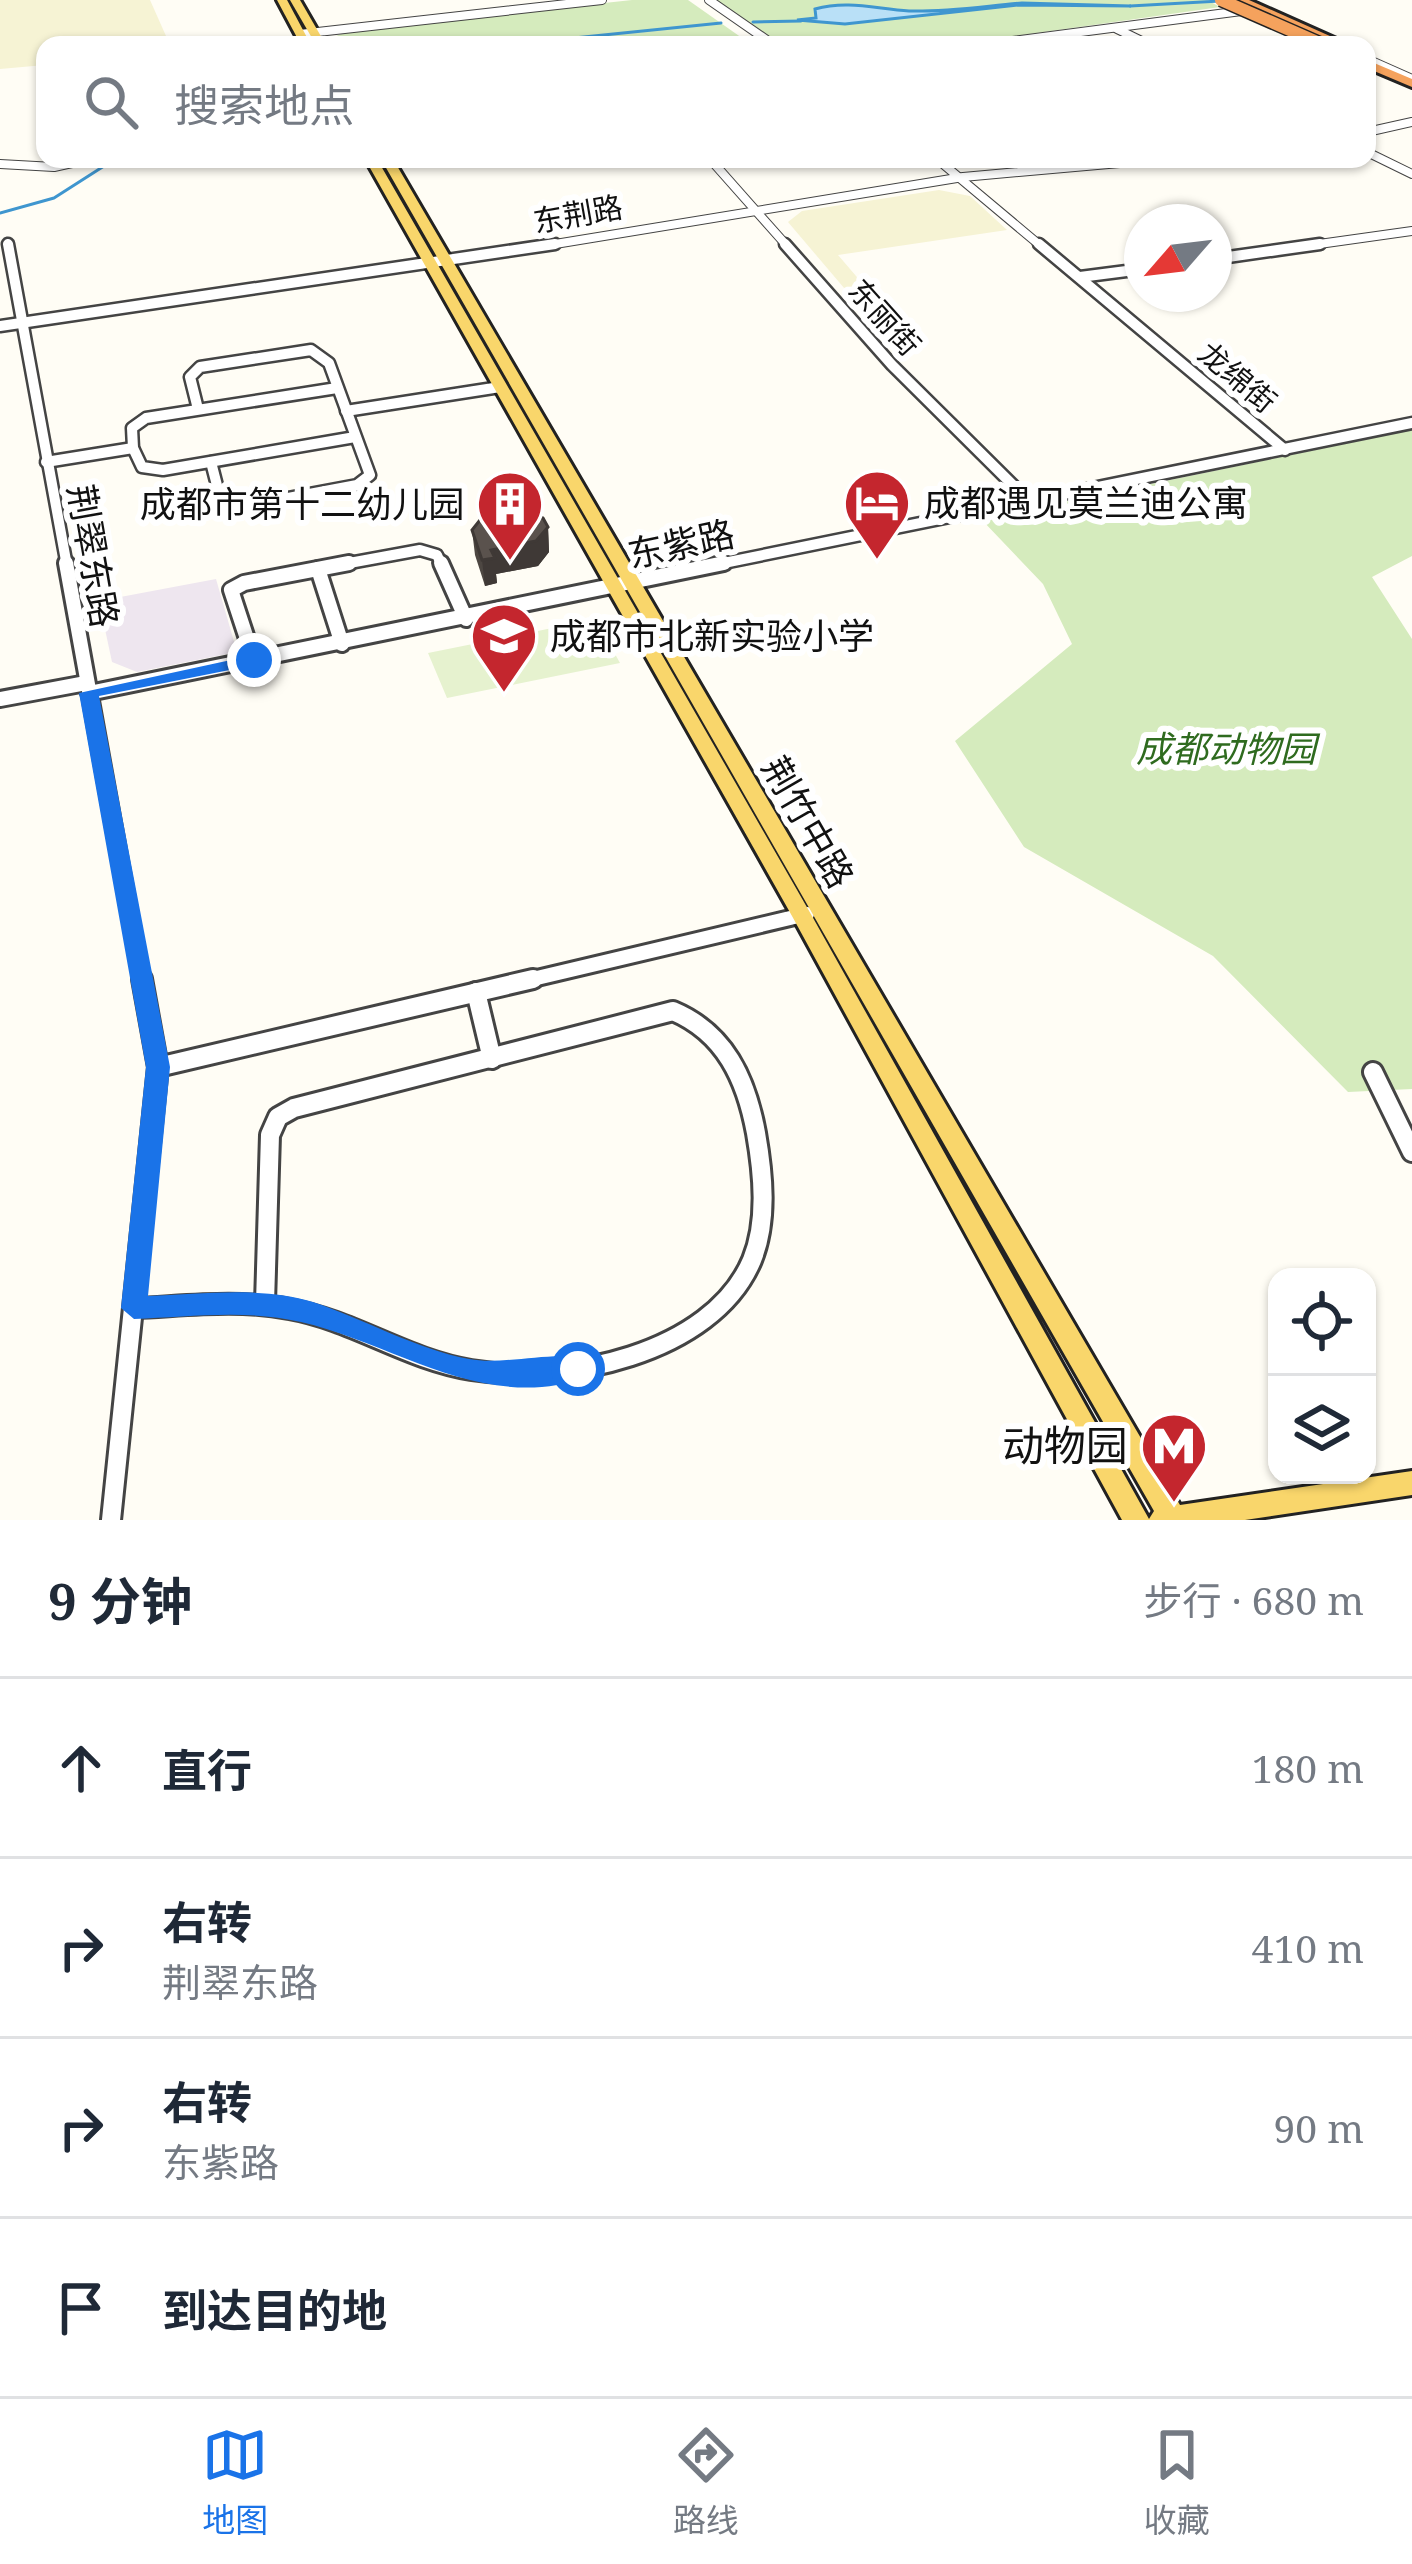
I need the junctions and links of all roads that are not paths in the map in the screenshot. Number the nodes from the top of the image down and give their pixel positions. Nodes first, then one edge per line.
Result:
1 (282, 0) edge
2 (296, 0) edge
3 (530, 0) edge
4 (602, 0) edge
5 (709, 0) edge
6 (1221, 0) edge
7 (1231, 0) edge
8 (1240, 0) edge
9 (539, 7) junction
10 (1253, 10) junction
11 (1117, 28) junction
12 (314, 32) junction
13 (301, 36) edge
14 (308, 36) edge
15 (316, 36) edge
16 (761, 36) edge
17 (1053, 36) edge
18 (1133, 36) edge
19 (1303, 36) edge
20 (1313, 36) edge
21 (1323, 36) edge
22 (1376, 63) edge
23 (1412, 79) edge
24 (1412, 124) edge
25 (1376, 133) edge
26 (1376, 156) edge
27 (0, 164) edge
28 (36, 166) edge
29 (377, 168) edge
30 (391, 168) edge
31 (718, 168) edge
32 (950, 168) edge
33 (1009, 168) edge
34 (1041, 168) edge
35 (958, 174) junction
36 (1412, 174) edge
37 (754, 206) junction
38 (1412, 232) edge
39 (8, 244) dead end
40 (1232, 257) edge
41 (435, 260) junction
42 (1124, 271) edge
43 (1080, 277) junction
44 (22, 320) junction
45 (0, 323) edge
46 (500, 387) junction
47 (338, 388) junction
48 (198, 409) junction
49 (346, 411) junction
50 (1412, 423) edge
51 (355, 437) junction
52 (133, 448) junction
53 (1285, 450) junction
54 (46, 462) junction
55 (211, 462) junction
56 (1030, 502) junction
57 (318, 569) junction
58 (624, 587) junction
59 (466, 619) junction
60 (342, 644) junction
61 (254, 660) junction
62 (88, 688) junction
63 (0, 699) edge
64 (812, 913) junction
65 (476, 992) junction
66 (492, 1058) junction
67 (158, 1067) junction
68 (1373, 1072) dead end
69 (1412, 1152) edge
70 (265, 1303) junction
71 (134, 1308) junction
72 (1412, 1483) edge
73 (1169, 1519) edge
74 (111, 1520) edge
75 (1136, 1520) edge

1 - 13 main road
2 - 12 main road
3 - 9 street
4 - 9 street
5 - 16 street
6 - 19 highway, bridge
7 - 10 street
8 - 21 highway, bridge
9 - 12 street
10 - 11 street
10 - 20 street
11 - 17 street
11 - 18 street
12 - 14 street
12 - 15 main road
22 - 23 highway
24 - 25 street
26 - 36 street
27 - 28 street
29 - 41 main road
30 - 41 main road, 荆竹中路
31 - 37 street, 东丽街
32 - 35 street, 龙绵街
33 - 35 street, 东荆路
34 - 35 street, 东荆路
35 - 37 street, 东荆路
35 - 43 street, 龙绵街
37 - 41 street, 东荆路
37 - 56 street, 东丽街
38 - 40 street
39 - 44 street, 荆翠东路
41 - 44 street, 东荆路
41 - 46 main road, 荆竹中路
41 - 58 main road, 荆竹中路
42 - 43 street
43 - 53 street, 龙绵街
44 - 45 street, 东荆路
44 - 54 street, 荆翠东路
46 - 49 street
46 - 58 main road, 荆竹中路
47 - 48 street
47 - 48 street
47 - 49 street
48 - 52 street
49 - 51 street
50 - 53 street, 东紫路
51 - 55 street
51 - 55 street
52 - 54 street
52 - 55 street
53 - 56 street, 东紫路
54 - 62 street, 荆翠东路
56 - 58 street, 东紫路
57 - 59 street
57 - 60 street
57 - 61 street
58 - 59 street, 东紫路
58 - 64 main road, 荆竹中路
59 - 60 street, 东紫路
60 - 61 street, 东紫路
61 - 62 street, 东紫路
62 - 63 street, 东紫路
62 - 67 street, 荆翠东路
64 - 65 street
64 - 73 main road, 荆竹中路
64 - 75 main road, 荆竹中路
65 - 66 street
65 - 67 street
66 - 70 street
66 - 70 street
67 - 71 street, 荆翠东路
68 - 69 street
70 - 71 street
71 - 74 street, 荆翠东路
72 - 73 main road

